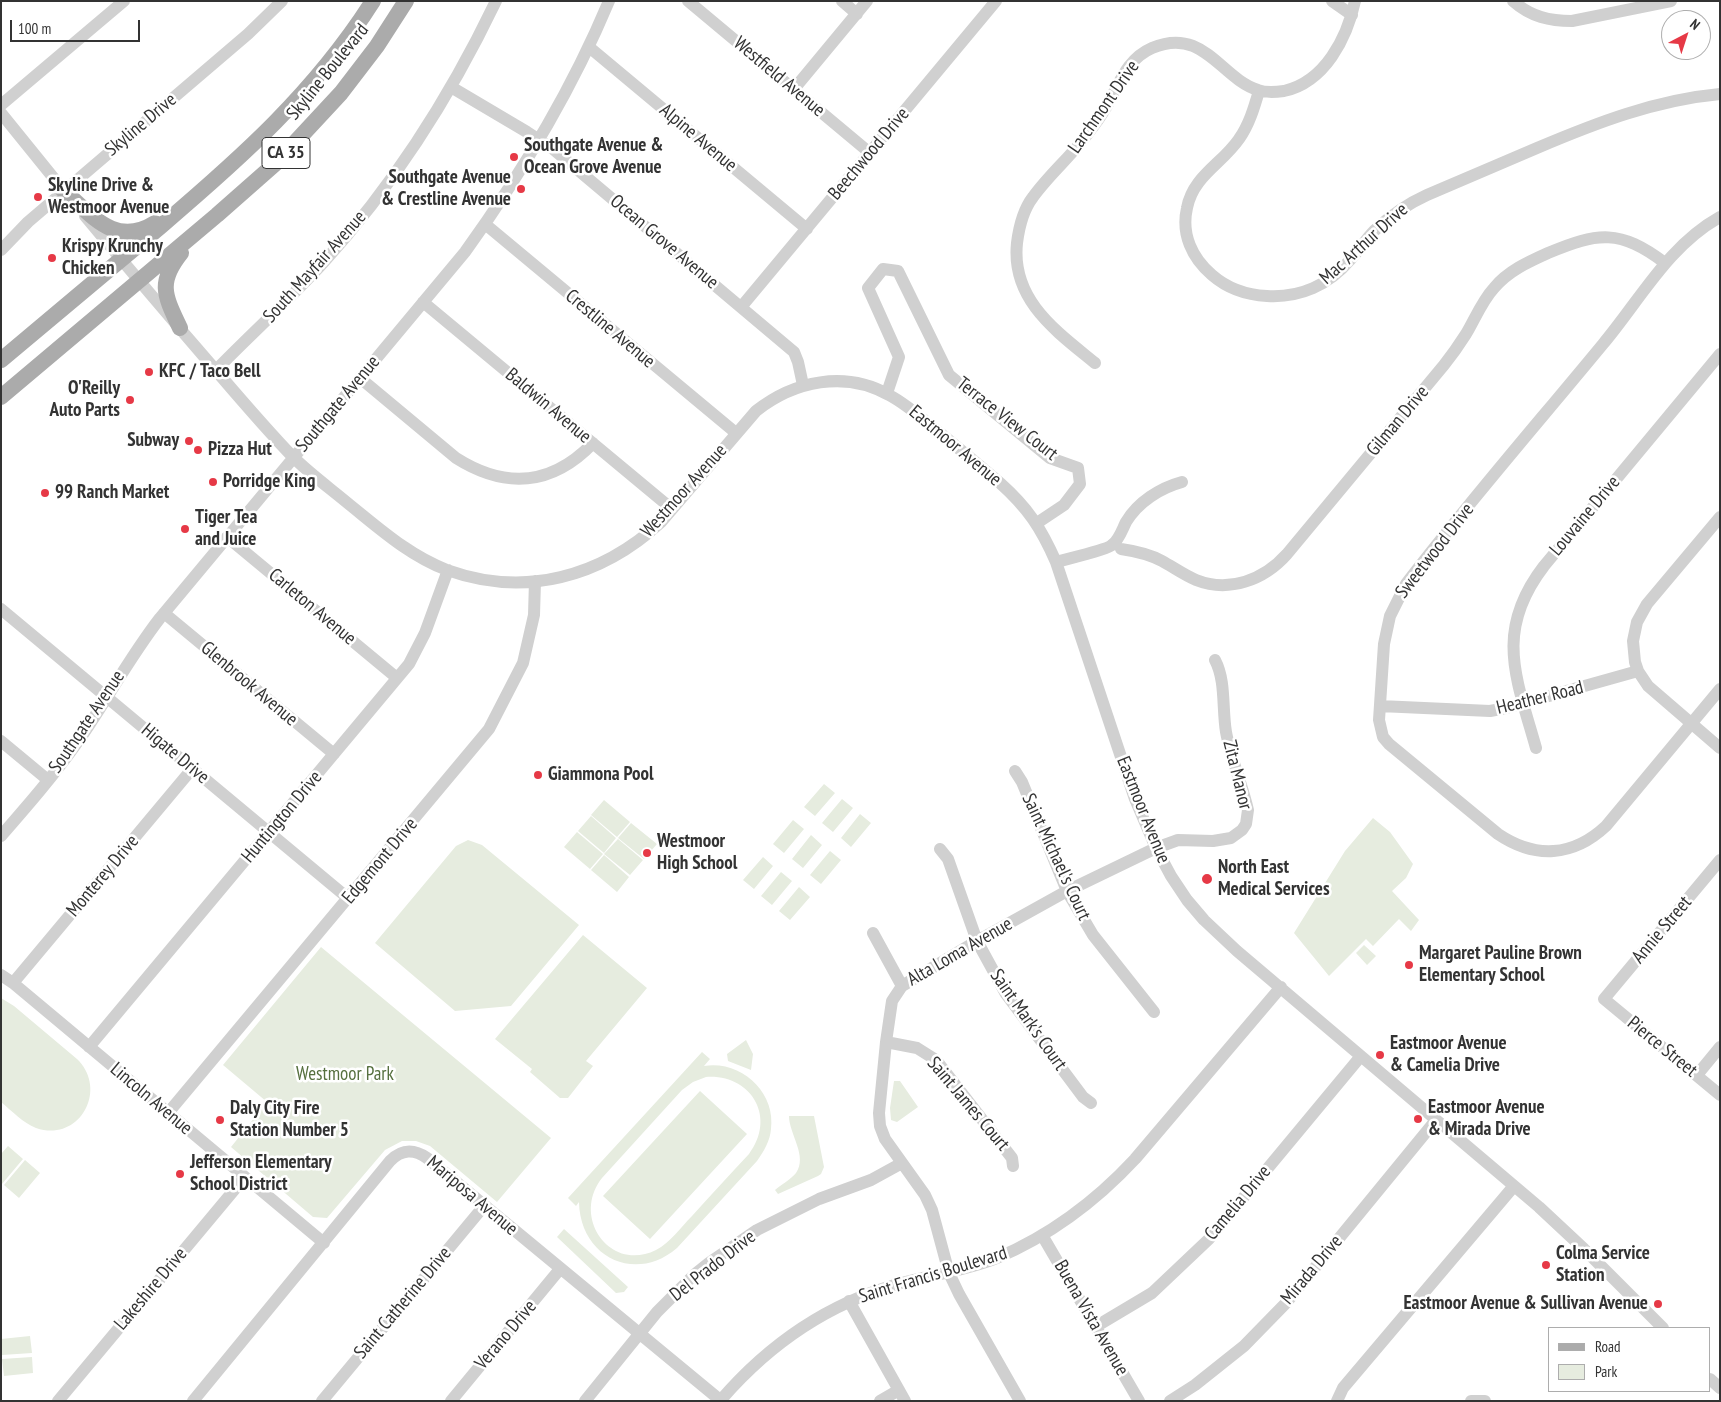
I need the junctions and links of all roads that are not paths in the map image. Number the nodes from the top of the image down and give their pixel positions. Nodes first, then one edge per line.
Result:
1 (124, 1) edge
2 (282, 1) edge
3 (373, 1) edge
4 (406, 1) edge
5 (496, 1) edge
6 (609, 1) edge
7 (688, 1) edge
8 (842, 1) edge
9 (867, 1) edge
10 (996, 1) edge
11 (1332, 1) edge
12 (1355, 1) edge
13 (1513, 1) edge
14 (1671, 1) edge
15 (1623, 6) edge
16 (857, 14) junction
17 (1352, 15) junction
18 (589, 47) junction
19 (451, 87) junction
20 (794, 89) junction
21 (1259, 91) junction
22 (1720, 94) edge
23 (1, 105) edge
24 (1, 113) edge
25 (540, 140) junction
26 (870, 153) junction
27 (63, 190) junction
28 (193, 199) junction
29 (1720, 217) edge
30 (485, 224) junction
31 (202, 227) junction
32 (807, 229) junction
33 (1, 250) edge
34 (121, 259) junction
35 (1665, 263) junction
36 (140, 280) junction
37 (423, 302) junction
38 (742, 306) junction
39 (180, 328) junction
40 (1720, 354) edge
41 (1, 360) edge
42 (1095, 363) dead end
43 (216, 370) junction
44 (360, 378) junction
45 (804, 385) junction
46 (887, 394) junction
47 (1, 397) edge
48 (736, 433) junction
49 (593, 443) junction
50 (294, 458) junction
51 (1182, 482) dead end
52 (672, 509) junction
53 (1720, 517) edge
54 (1037, 523) junction
55 (227, 537) junction
56 (1117, 547) junction
57 (1056, 562) junction
58 (448, 570) junction
59 (535, 581) junction
60 (1, 609) edge
61 (164, 613) junction
62 (1215, 660) dead end
63 (1638, 671) junction
64 (397, 678) junction
65 (1720, 689) edge
66 (106, 696) junction
67 (1523, 704) junction
68 (1380, 706) junction
69 (1691, 724) junction
70 (1, 741) edge
71 (1536, 748) dead end
72 (1720, 748) edge
73 (334, 754) junction
74 (192, 768) junction
75 (1015, 771) dead end
76 (48, 780) junction
77 (269, 832) junction
78 (1, 836) edge
79 (1156, 848) junction
80 (940, 849) dead end
81 (1720, 860) edge
82 (1067, 892) junction
83 (348, 899) junction
84 (873, 933) dead end
85 (977, 941) junction
86 (1, 975) edge
87 (13, 984) junction
88 (902, 986) junction
89 (1281, 987) junction
90 (1604, 1000) joint
91 (1154, 1012) dead end
92 (886, 1042) junction
93 (89, 1047) junction
94 (1720, 1047) edge
95 (1361, 1056) junction
96 (1697, 1075) junction
97 (1720, 1095) edge
98 (1091, 1103) dead end
99 (168, 1113) junction
100 (1436, 1120) junction
101 (902, 1163) junction
102 (1013, 1166) dead end
103 (245, 1177) junction
104 (1514, 1186) junction
105 (484, 1206) junction
106 (1042, 1235) junction
107 (324, 1243) junction
108 (560, 1269) junction
109 (949, 1273) junction
110 (849, 1301) junction
111 (1095, 1327) junction
112 (1662, 1327) edge
113 (639, 1333) junction
114 (902, 1395) edge
115 (720, 1400) edge
116 (58, 1401) edge
117 (193, 1401) edge
118 (322, 1401) edge
119 (451, 1401) edge
120 (585, 1401) edge
121 (880, 1401) edge
122 (1020, 1401) edge
123 (1139, 1401) edge
124 (1170, 1401) edge
125 (1337, 1401) edge
126 (1471, 1401) edge
127 (1485, 1401) edge

1 - 23 street
2 - 27 street, Skyline Drive
3 - 28 main road, Skyline Boulevard / CA 35
4 - 31 main road, Skyline Boulevard / CA 35
5 - 19 street, South Mayfair Avenue
6 - 18 street, Southgate Avenue
7 - 20 street, Westfield Avenue
8 - 16 street
9 - 16 street
10 - 26 street, Beechwood Drive
11 - 17 street
12 - 17 street
13 - 15 street
14 - 15 street
16 - 20 street
17 - 21 street
18 - 25 street, Southgate Avenue
18 - 32 street, Alpine Avenue
19 - 25 street, Ocean Grove Avenue
19 - 43 street, South Mayfair Avenue
20 - 26 street, Westfield Avenue
21 - 22 street, Mac Arthur Drive
21 - 42 street, Larchmont Drive
24 - 27 street, Westmoor Avenue
25 - 30 street, Southgate Avenue
25 - 38 street, Ocean Grove Avenue
26 - 32 street, Beechwood Drive
27 - 28 main road
27 - 33 street, Skyline Drive
27 - 34 street, Westmoor Avenue
28 - 34 main road, Skyline Boulevard / CA 35
29 - 35 street, Sweetwood Drive
30 - 37 street, Southgate Avenue
30 - 48 street, Crestline Avenue
31 - 36 main road, Skyline Boulevard / CA 35
31 - 39 main road
32 - 38 street, Beechwood Drive
34 - 36 street, Westmoor Avenue
34 - 41 main road, Skyline Boulevard / CA 35
35 - 56 street, Gilman Drive
35 - 68 street, Sweetwood Drive
36 - 39 street, Westmoor Avenue
36 - 47 main road, Skyline Boulevard / CA 35
37 - 44 street, Southgate Avenue
37 - 49 street, Baldwin Avenue
38 - 45 street, Ocean Grove Avenue
39 - 43 street, Westmoor Avenue
40 - 67 street, Louvaine Drive
43 - 50 street, Westmoor Avenue
44 - 49 street
44 - 50 street, Southgate Avenue
45 - 46 street, Eastmoor Avenue
45 - 48 street, Westmoor Avenue
46 - 54 street, Eastmoor Avenue
46 - 54 street, Terrace View Court
48 - 52 street, Westmoor Avenue
49 - 52 street, Baldwin Avenue
50 - 55 street, Southgate Avenue
50 - 58 street, Westmoor Avenue
51 - 56 street
52 - 59 street, Westmoor Avenue
53 - 63 street
54 - 57 street, Eastmoor Avenue
55 - 61 street, Southgate Avenue
55 - 64 street, Carleton Avenue
56 - 57 street, Gilman Drive
57 - 79 street, Eastmoor Avenue
58 - 59 street, Westmoor Avenue
58 - 64 street, Huntington Drive
59 - 83 street, Edgemont Drive
60 - 66 street, Higate Drive
61 - 66 street, Southgate Avenue
61 - 73 street, Glenbrook Avenue
62 - 79 street, Zita Manor
63 - 67 street, Heather Road
63 - 69 street
64 - 73 street, Huntington Drive
65 - 69 street, Sweetwood Drive
66 - 74 street, Higate Drive
66 - 76 street, Southgate Avenue
67 - 68 street, Heather Road
67 - 71 street, Louvaine Drive
68 - 69 street, Sweetwood Drive
69 - 72 street
70 - 76 street
73 - 77 street, Huntington Drive
74 - 77 street, Higate Drive
74 - 87 street, Monterey Drive
75 - 82 street, Saint Michael's Court
76 - 78 street, Southgate Avenue
77 - 83 street, Higate Drive
77 - 93 street, Huntington Drive
79 - 82 street, Alta Loma Avenue
79 - 89 street, Eastmoor Avenue
80 - 85 street, Saint Mark's Court
81 - 90 street, Annie Street
82 - 85 street, Alta Loma Avenue
82 - 91 street, Saint Michael's Court
83 - 99 street, Edgemont Drive
84 - 88 street
85 - 88 street, Alta Loma Avenue
85 - 98 street, Saint Mark's Court
86 - 87 street, Lincoln Avenue
87 - 93 street, Lincoln Avenue
88 - 92 street, Alta Loma Avenue
89 - 95 street, Eastmoor Avenue
89 - 106 street, Saint Francis Boulevard
90 - 96 street, Pierce Street
92 - 101 street, Alta Loma Avenue
92 - 102 street, Saint James Court
93 - 99 street, Lincoln Avenue
94 - 96 street
95 - 100 street, Eastmoor Avenue
95 - 111 street, Camelia Drive
96 - 97 street, Pierce Street
99 - 103 street, Lincoln Avenue
100 - 104 street, Eastmoor Avenue
100 - 124 street, Mirada Drive
101 - 109 street, Alta Loma Avenue
101 - 113 street, Del Prado Drive
103 - 107 street, Lincoln Avenue
103 - 116 street, Lakeshire Drive
104 - 112 street, Eastmoor Avenue
104 - 125 street
105 - 107 street, Mariposa Avenue
105 - 108 street, Mariposa Avenue
105 - 118 street, Saint Catherine Drive
106 - 109 street, Saint Francis Boulevard
106 - 111 street, Buena Vista Avenue
107 - 117 street, Mariposa Avenue
108 - 113 street, Mariposa Avenue
108 - 119 street, Verano Drive
109 - 110 street, Saint Francis Boulevard
109 - 122 street, Alta Loma Avenue
110 - 114 street
110 - 115 street, Saint Francis Boulevard
111 - 123 street, Buena Vista Avenue
113 - 115 street, Mariposa Avenue
113 - 120 street, Del Prado Drive
114 - 121 street
126 - 127 street

